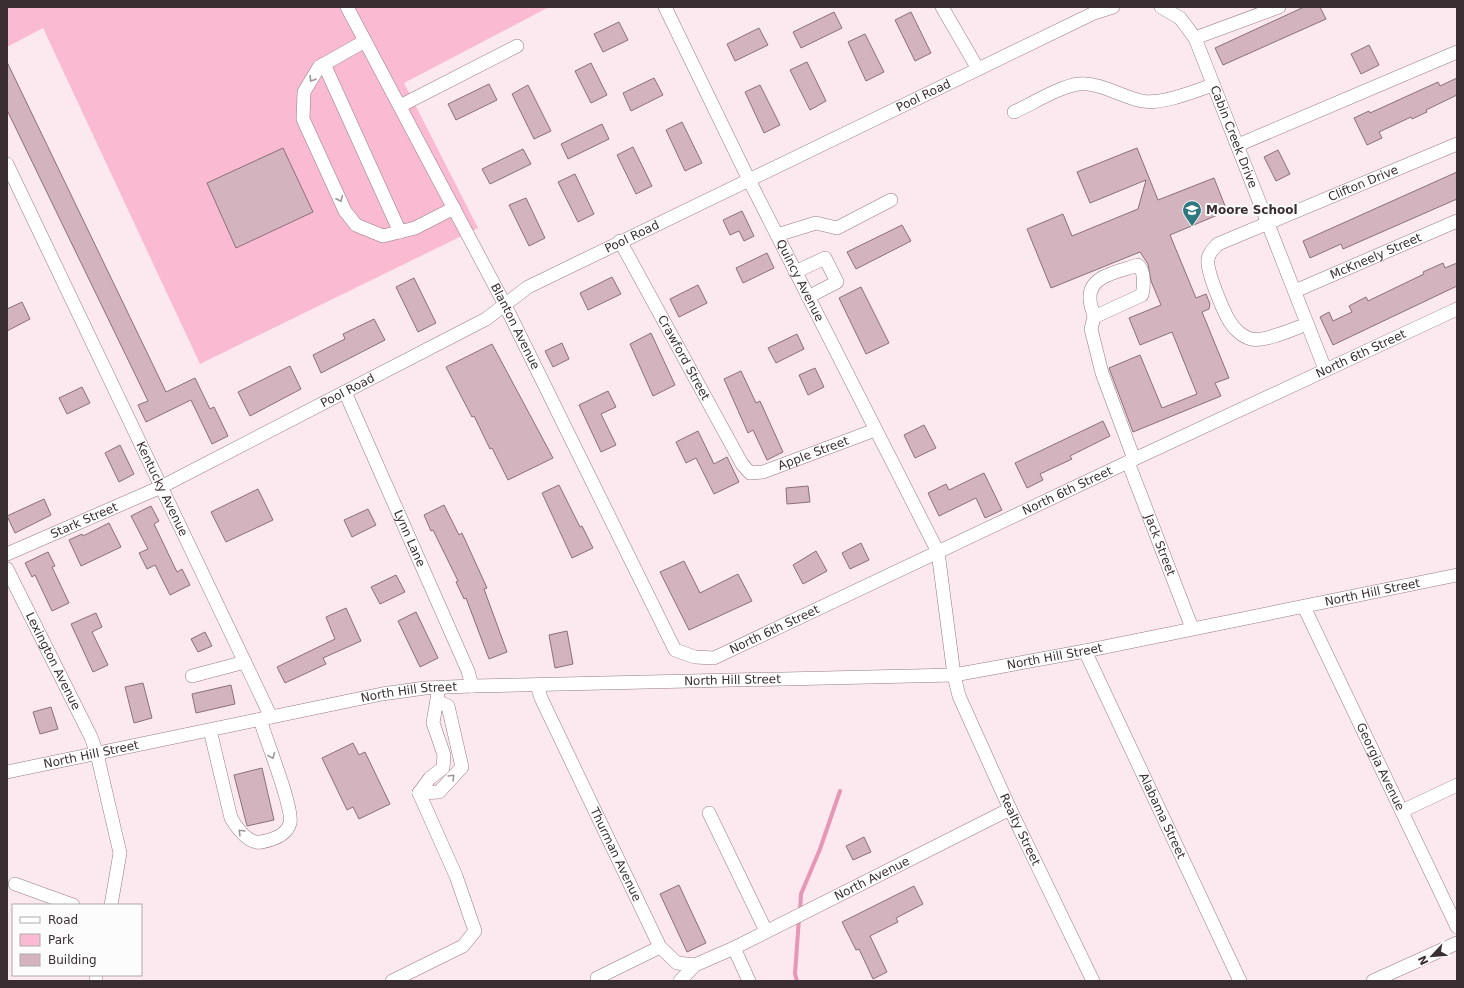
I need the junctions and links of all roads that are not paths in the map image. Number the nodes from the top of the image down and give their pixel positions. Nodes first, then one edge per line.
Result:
1 (347, 7) edge
2 (665, 7) edge
3 (942, 7) edge
4 (1112, 7) edge
5 (1161, 7) edge
6 (1278, 7) edge
7 (1195, 38) junction
8 (365, 40) junction
9 (517, 46) dead end
10 (1457, 52) edge
11 (324, 64) junction
12 (978, 69) junction
13 (1213, 85) junction
14 (400, 106) junction
15 (1014, 112) dead end
16 (1457, 144) edge
17 (1238, 145) junction
18 (7, 164) edge
19 (749, 180) junction
20 (891, 200) dead end
21 (454, 208) junction
22 (1457, 221) edge
23 (1268, 222) junction
24 (400, 232) junction
25 (777, 235) junction
26 (620, 242) junction
27 (795, 272) junction
28 (1295, 291) junction
29 (808, 297) junction
30 (505, 305) junction
31 (1457, 308) edge
32 (1094, 317) junction
33 (1307, 324) junction
34 (1325, 370) junction
35 (345, 392) junction
36 (875, 430) junction
37 (1131, 460) junction
38 (750, 473) joint
39 (161, 486) junction
40 (938, 552) junction
41 (7, 554) edge
42 (7, 569) edge
43 (1457, 575) edge
44 (1304, 606) junction
45 (1192, 628) junction
46 (675, 650) joint
47 (1085, 651) junction
48 (245, 662) junction
49 (954, 675) junction
50 (192, 676) dead end
51 (537, 685) junction
52 (472, 686) junction
53 (439, 687) junction
54 (437, 701) junction
55 (265, 718) junction
56 (210, 730) junction
57 (97, 754) junction
58 (7, 772) edge
59 (1457, 785) edge
60 (419, 793) junction
61 (1010, 809) junction
62 (1402, 811) junction
63 (709, 814) dead end
64 (15, 884) dead end
65 (70, 904) edge
66 (111, 904) edge
67 (1457, 927) edge
68 (766, 931) junction
69 (1457, 943) edge
70 (660, 947) junction
71 (734, 948) junction
72 (696, 965) junction
73 (392, 981) edge
74 (597, 981) edge
75 (680, 981) edge
76 (749, 981) edge
77 (1093, 981) edge
78 (1240, 981) edge
79 (1373, 981) edge

1 - 8 street, Blanton Avenue
2 - 19 street, Quincy Avenue
3 - 12 street
4 - 12 street, Pool Road
5 - 7 street, Cabin Creek Drive
6 - 7 street
7 - 13 street, Cabin Creek Drive
8 - 11 street
8 - 14 street, Blanton Avenue
9 - 14 street
10 - 17 street
11 - 24 street
11 -> 24 street
12 - 19 street, Pool Road
13 - 15 street
13 - 17 street, Cabin Creek Drive
14 - 21 street, Blanton Avenue
16 - 23 street, Clifton Drive
17 - 23 street, Cabin Creek Drive
18 - 39 street, Kentucky Avenue
19 - 25 street, Quincy Avenue
19 - 26 street, Pool Road
20 - 25 street
21 - 24 street
21 - 30 street, Blanton Avenue
22 - 28 street, McKneely Street
23 - 28 street, Cabin Creek Drive
23 - 33 street, Clifton Drive
25 - 27 street, Quincy Avenue
26 - 30 street, Pool Road
26 - 38 street, Crawford Street
27 - 29 street, Quincy Avenue
27 - 29 street
28 - 33 street, Cabin Creek Drive
29 - 36 street, Quincy Avenue
30 - 35 street, Pool Road
30 - 46 street, Blanton Avenue
31 - 34 street, North 6th Street
32 - 32 street, Jack Street
32 - 37 street, Jack Street
33 - 34 street, Cabin Creek Drive
34 - 37 street, North 6th Street
35 - 39 street, Pool Road
35 - 52 street, Lynn Lane
36 - 38 street, Apple Street
36 - 40 street, Quincy Avenue
37 - 40 street, North 6th Street
37 - 45 street, Jack Street
39 - 41 street, Stark Street
39 - 48 street, Kentucky Avenue
40 - 46 street, North 6th Street
40 - 49 street, Realty Street
42 - 57 street, Lexington Avenue
43 - 44 street, North Hill Street
44 - 45 street, North Hill Street
44 - 62 street, Georgia Avenue
45 - 47 street, North Hill Street
47 - 49 street, North Hill Street
47 - 78 street, Alabama Street
48 - 50 street
48 - 55 street, Kentucky Avenue
49 - 51 street, North Hill Street
49 - 61 street, Realty Street
51 - 52 street, North Hill Street
51 - 70 street, Thurman Avenue
52 - 53 street, North Hill Street
53 - 54 street
53 - 55 street, North Hill Street
54 - 60 street
60 -> 54 street
55 - 56 street, North Hill Street
55 -> 56 street, Kentucky Avenue
56 - 57 street, North Hill Street
57 - 58 street, North Hill Street
57 - 66 street, Lexington Avenue
59 - 62 street
60 - 73 street
61 - 68 street, North Avenue
61 - 77 street, Realty Street
62 - 67 street, Georgia Avenue
63 - 68 street
64 - 65 street
68 - 71 street, North Avenue
69 - 79 street
70 - 72 street, Thurman Avenue
70 - 74 street
71 - 72 street, Thurman Avenue
71 - 76 street
72 - 75 street

